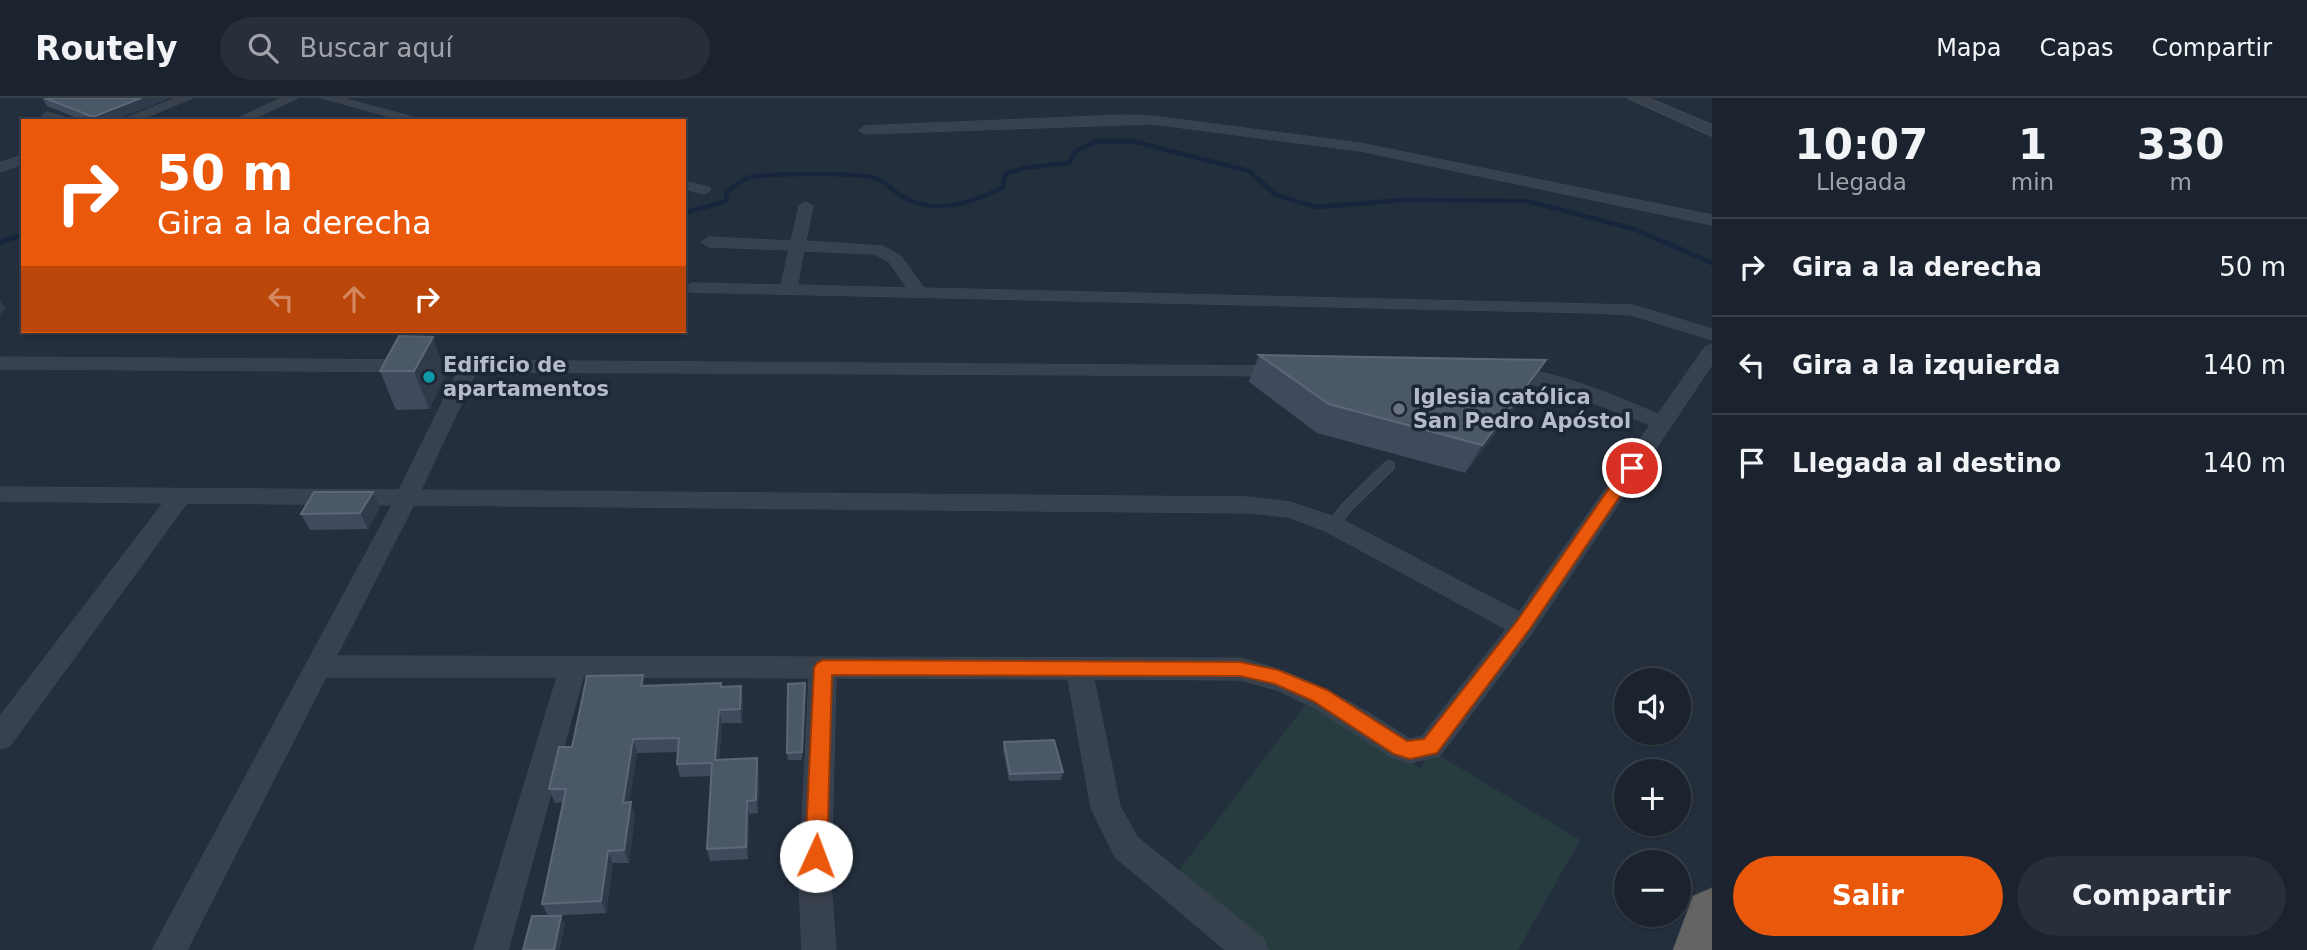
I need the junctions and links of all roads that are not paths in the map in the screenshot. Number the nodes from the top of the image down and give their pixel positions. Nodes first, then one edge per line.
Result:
1 (187, 98) edge
2 (292, 98) edge
3 (328, 98) edge
4 (1635, 98) edge
5 (48, 116) dead end
6 (57, 119) edge
7 (130, 119) edge
8 (242, 119) edge
9 (413, 119) edge
10 (865, 130) dead end
11 (1712, 131) edge
12 (21, 160) edge
13 (0, 168) edge
14 (686, 186) edge
15 (704, 190) dead end
16 (806, 206) dead end
17 (1712, 220) edge
18 (709, 242) dead end
19 (798, 245) junction
20 (692, 288) dead end
21 (788, 291) junction
22 (920, 294) junction
23 (1712, 335) edge
24 (1712, 351) edge
25 (0, 363) edge
26 (469, 366) junction
27 (1305, 372) edge
28 (1486, 374) edge
29 (1662, 423) junction
30 (1389, 466) dead end
31 (0, 494) edge
32 (181, 494) junction
33 (407, 497) junction
34 (1333, 526) junction
35 (1523, 625) junction
36 (318, 666) junction
37 (573, 667) junction
38 (823, 668) junction
39 (1079, 668) junction
40 (0, 737) edge
41 (1712, 914) edge
42 (169, 950) edge
43 (491, 950) edge
44 (819, 950) edge
45 (1251, 950) edge
46 (1700, 950) edge

1 - 7 street
2 - 8 street
3 - 9 street
4 - 11 street
5 - 6 street
10 - 17 street
12 - 13 street
14 - 15 street
16 - 19 street
18 - 19 street
19 - 21 street
19 - 22 street
20 - 21 street
21 - 22 street
22 - 23 street
24 - 29 street
25 - 26 street
26 - 27 street
26 - 33 street
28 - 29 street
29 - 35 street
30 - 34 lane
31 - 32 street
32 - 33 street
32 - 40 street
33 - 34 street
33 - 36 street
34 - 35 street
35 - 39 street
36 - 37 street
36 - 42 street
37 - 38 street
37 - 43 street
38 - 39 street
38 - 44 street
39 - 45 street
41 - 46 highway

